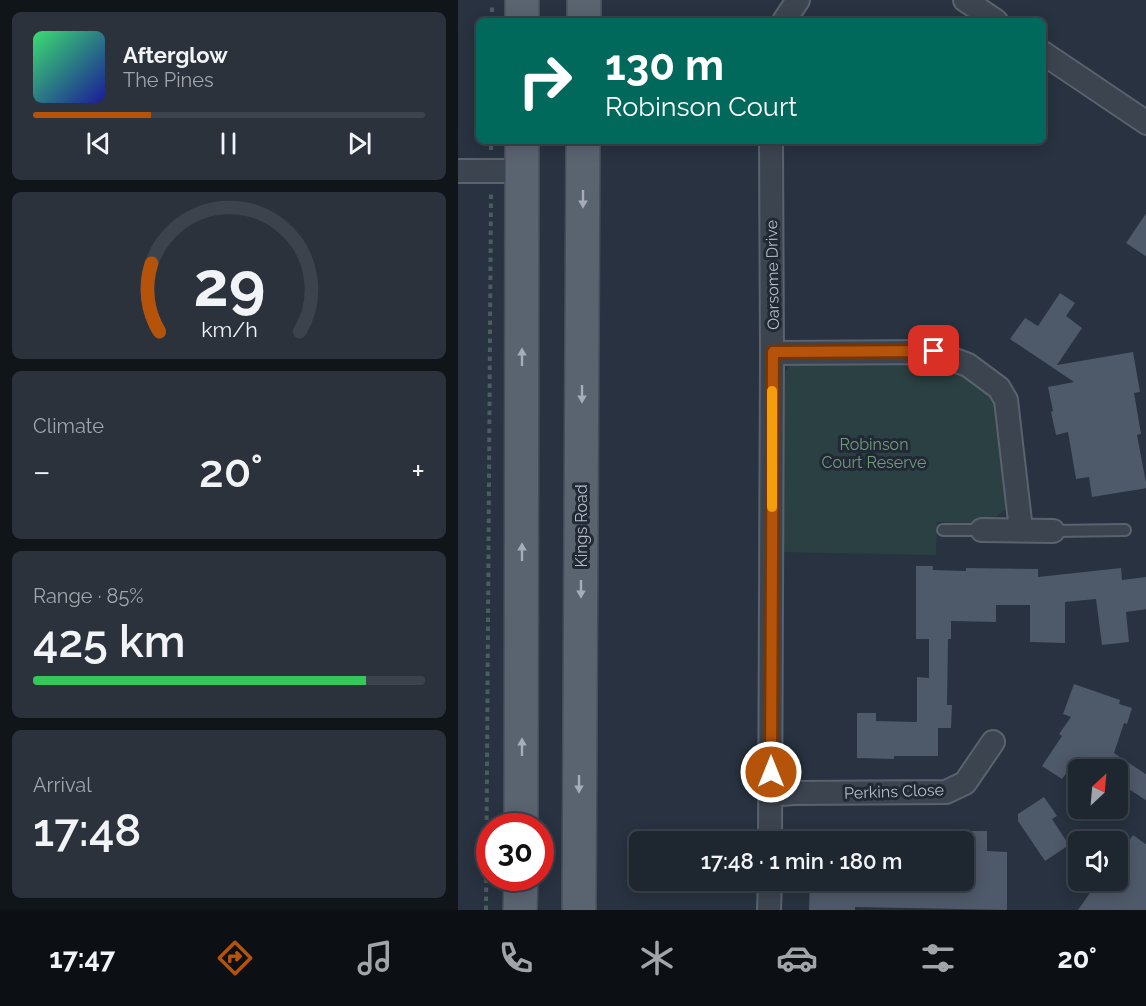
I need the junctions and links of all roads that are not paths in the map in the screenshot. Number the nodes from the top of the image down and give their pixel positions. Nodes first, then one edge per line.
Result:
1 (522, 0) edge
2 (584, 0) edge
3 (798, 0) edge
4 (965, 0) edge
5 (522, 18) edge
6 (584, 18) edge
7 (786, 18) edge
8 (992, 18) edge
9 (1046, 55) edge
10 (1146, 123) edge
11 (583, 144) edge
12 (771, 144) edge
13 (511, 161) edge
14 (458, 171) edge
15 (773, 352) junction
16 (943, 530) dead end
17 (982, 530) joint
18 (1021, 530) junction
19 (1125, 530) dead end
20 (1053, 531) joint
21 (993, 742) dead end
22 (771, 795) junction
23 (521, 813) edge
24 (770, 831) edge
25 (521, 891) edge
26 (770, 891) edge
27 (520, 910) edge
28 (579, 910) edge
29 (769, 910) edge

1 - 5 main road
2 - 6 main road
3 - 7 street
4 - 8 street
9 - 10 street
11 -> 28 main road, Kings Road
12 - 15 street, Oarsome Drive
13 - 14 street
23 -> 13 main road
15 - 18 street
15 - 22 street, Oarsome Drive
16 - 17 lane
17 - 18 street
18 - 20 street
19 - 20 lane
21 - 22 street, Perkins Close
22 - 24 street, Oarsome Drive
25 - 27 main road
26 - 29 street

